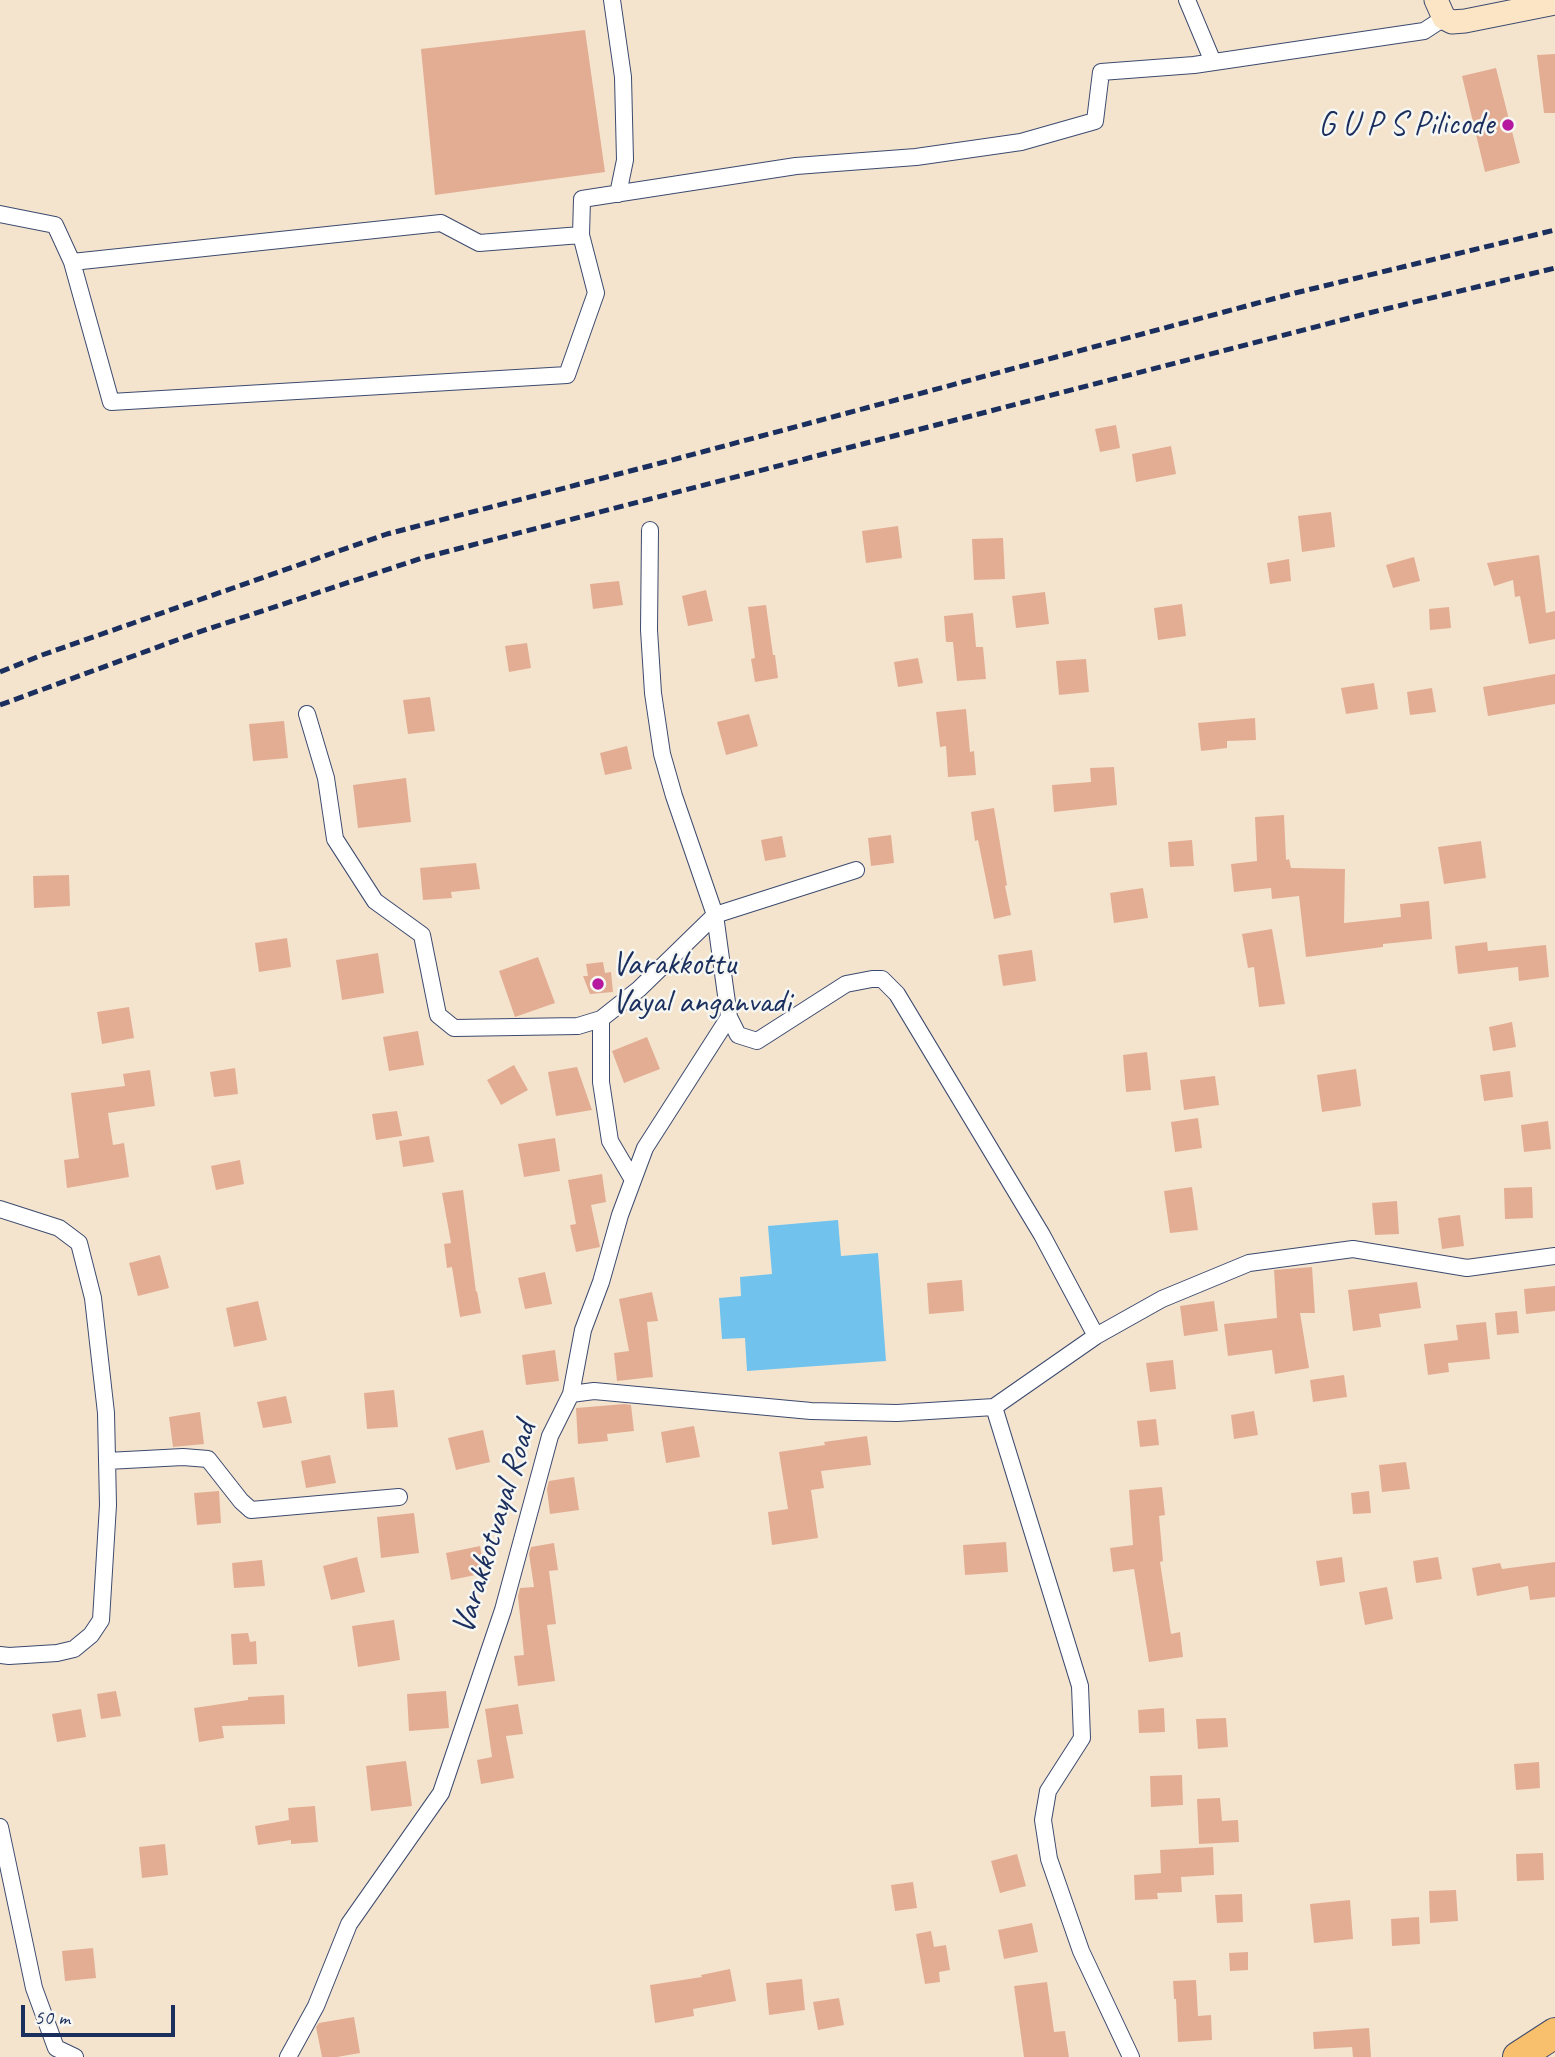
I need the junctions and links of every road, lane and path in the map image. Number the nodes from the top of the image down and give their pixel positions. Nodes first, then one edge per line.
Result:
1 (611, 0) edge
2 (1187, 0) edge
3 (1555, 3) edge
4 (1440, 9) edge
5 (1213, 62) junction
6 (618, 194) junction
7 (0, 214) edge
8 (581, 235) junction
9 (72, 262) junction
10 (650, 530) dead end
11 (307, 714) dead end
12 (856, 870) dead end
13 (715, 915) junction
14 (729, 1017) junction
15 (601, 1019) junction
16 (633, 1180) junction
17 (0, 1209) edge
18 (1555, 1256) edge
19 (1096, 1336) junction
20 (571, 1394) junction
21 (994, 1407) junction
22 (107, 1461) junction
23 (399, 1497) dead end
24 (0, 1655) edge
25 (0, 1827) edge
26 (1555, 2033) edge
27 (53, 2052) edge
28 (75, 2057) edge
29 (288, 2057) edge
30 (1131, 2057) edge
31 (1518, 2057) edge

1 - 6 street
2 - 5 street
3 - 4 street
4 - 5 street
5 - 6 street
6 - 8 street
7 - 9 street
8 - 9 street
8 - 9 street
10 - 13 street
11 - 15 street
12 - 13 street
13 - 14 street
13 - 15 street
14 - 16 street
14 - 19 street
15 - 16 street
16 - 20 street
17 - 22 street
18 - 19 street
19 - 21 street
20 - 21 street, Varakkotvayal Road
20 - 29 street, Varakkotvayal Road
21 - 30 street
22 - 23 street
22 - 24 street
25 - 27 street
26 - 31 highway
27 - 28 street

